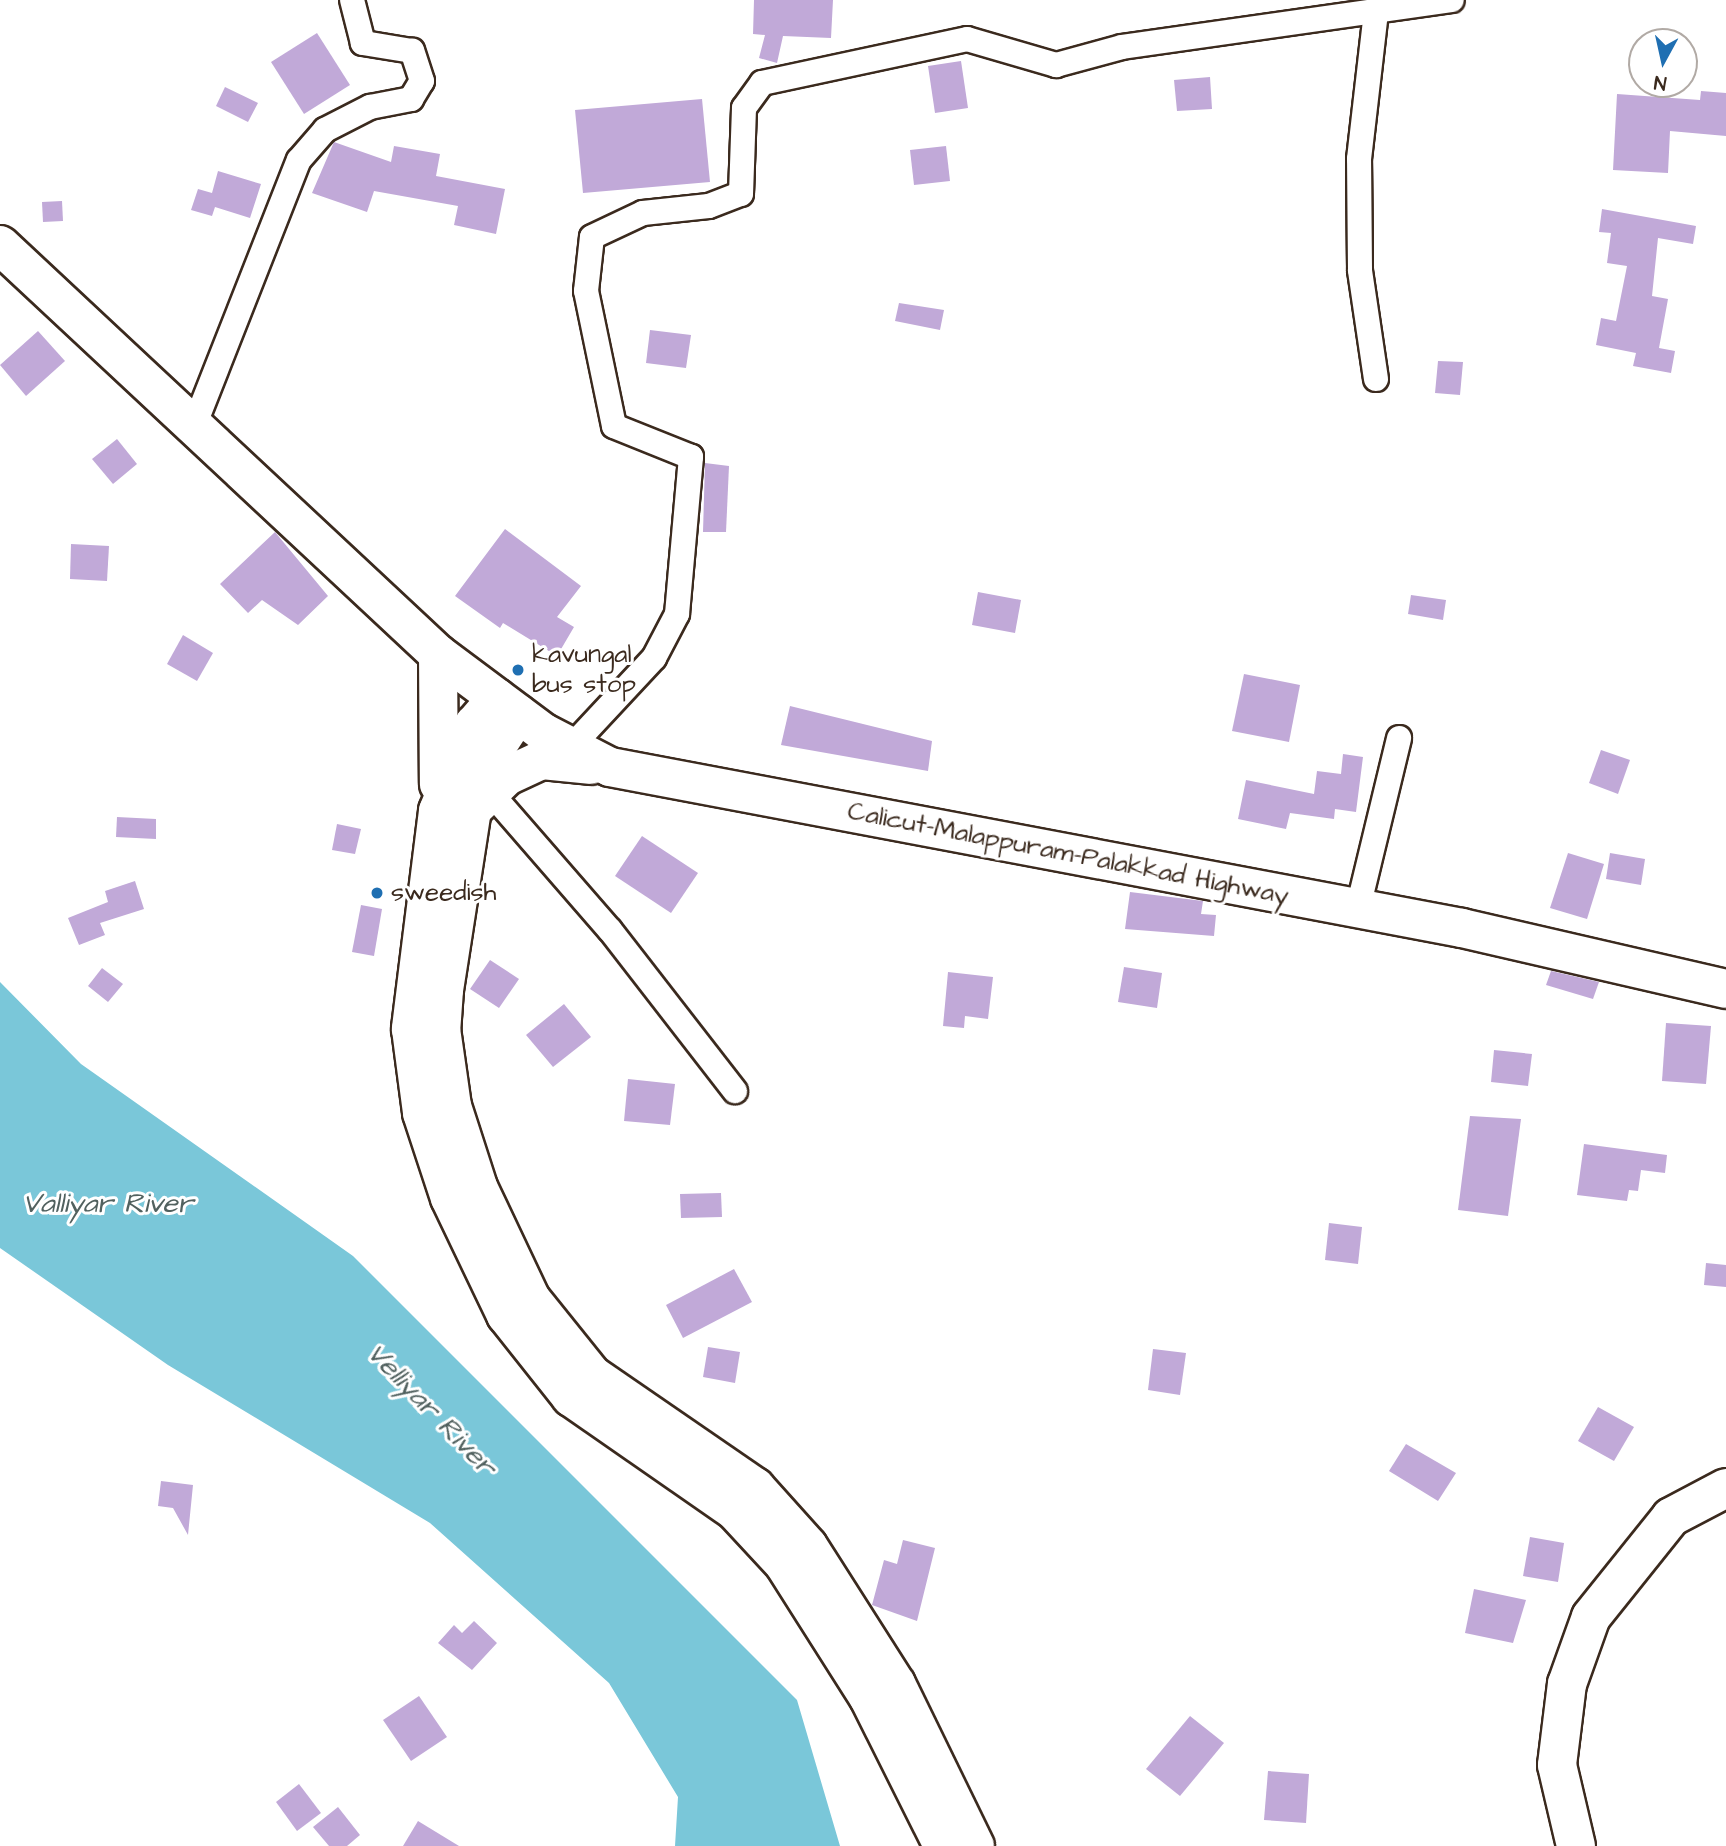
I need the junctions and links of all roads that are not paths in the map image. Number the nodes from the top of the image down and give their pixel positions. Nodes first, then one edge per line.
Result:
1 (352, 0) edge
2 (1452, 0) edge
3 (1376, 12) junction
4 (0, 245) edge
5 (1376, 379) dead end
6 (194, 426) junction
7 (438, 654) junction
8 (508, 706) junction
9 (1399, 738) dead end
10 (571, 747) junction
11 (610, 767) junction
12 (465, 805) junction
13 (1358, 908) junction
14 (1726, 989) edge
15 (735, 1091) dead end
16 (1726, 1488) edge
17 (943, 1846) edge
18 (975, 1846) edge
19 (1576, 1846) edge

1 - 6 street
2 - 3 street
3 - 5 street
3 - 10 street
4 - 6 highway, Calicut-Malappuram-Palakkad Highway
6 - 7 highway, Calicut-Malappuram-Palakkad Highway
7 - 8 highway, Calicut-Malappuram-Palakkad Highway
7 - 12 highway
8 - 10 highway, Calicut-Malappuram-Palakkad Highway
8 - 12 highway
9 - 13 street
10 - 11 highway, Calicut-Malappuram-Palakkad Highway
11 - 12 highway
11 - 13 highway, Calicut-Malappuram-Palakkad Highway
12 - 15 street
12 - 17 highway
12 - 18 highway
13 - 14 highway, Calicut-Malappuram-Palakkad Highway
16 - 19 highway

